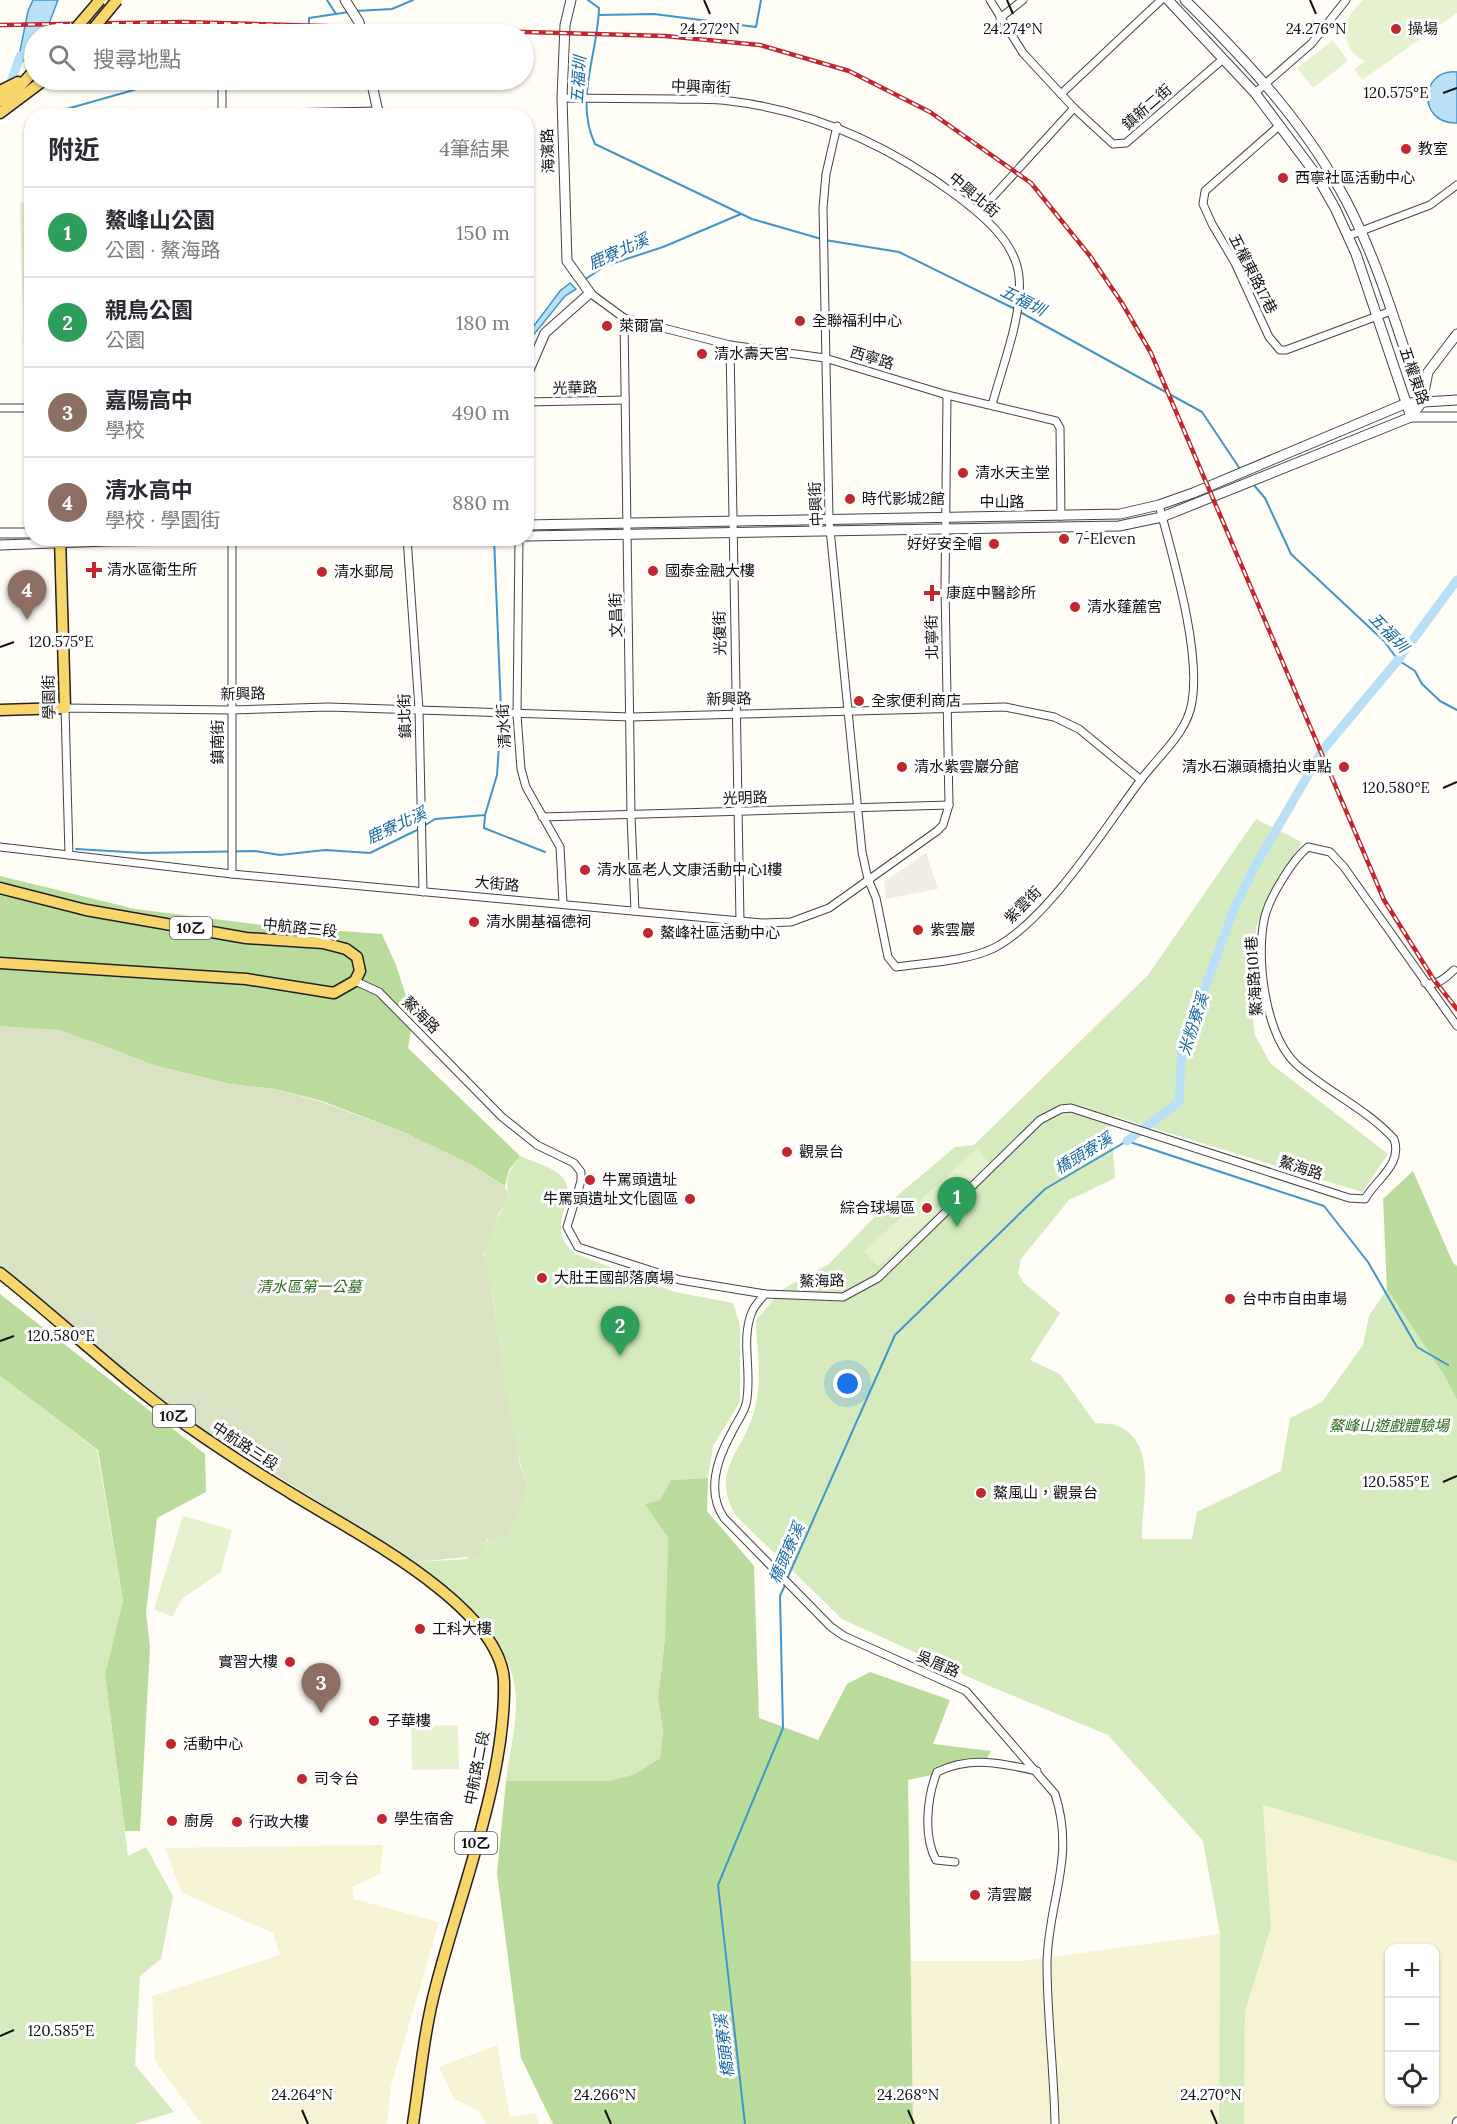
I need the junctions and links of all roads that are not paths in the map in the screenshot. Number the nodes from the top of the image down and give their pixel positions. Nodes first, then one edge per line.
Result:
1 (100, 0) edge
2 (117, 0) edge
3 (345, 0) edge
4 (570, 0) edge
5 (990, 0) edge
6 (1023, 0) edge
7 (1161, 0) edge
8 (1167, 0) edge
9 (1185, 0) edge
10 (1346, 0) edge
11 (1000, 18) junction
12 (79, 24) edge
13 (97, 24) edge
14 (359, 24) edge
15 (1223, 59) junction
16 (24, 78) edge
17 (24, 80) edge
18 (1264, 85) junction
19 (32, 90) edge
20 (222, 90) edge
21 (373, 90) edge
22 (0, 91) edge
23 (1256, 93) junction
24 (1061, 94) junction
25 (24, 96) junction
26 (562, 98) junction
27 (0, 100) edge
28 (222, 108) edge
29 (378, 108) edge
30 (1074, 108) junction
31 (0, 114) edge
32 (0, 120) edge
33 (1280, 125) junction
34 (837, 126) junction
35 (1457, 185) edge
36 (979, 213) junction
37 (1361, 231) junction
38 (1348, 236) junction
39 (591, 293) junction
40 (1391, 311) junction
41 (1378, 317) junction
42 (624, 318) junction
43 (1457, 334) edge
44 (730, 345) junction
45 (534, 358) edge
46 (825, 358) junction
47 (947, 395) junction
48 (625, 400) junction
49 (1457, 400) edge
50 (534, 402) edge
51 (1422, 402) junction
52 (1407, 403) junction
53 (992, 405) junction
54 (0, 408) edge
55 (24, 408) edge
56 (1411, 417) junction
57 (1457, 417) edge
58 (1159, 505) junction
59 (1061, 516) junction
60 (945, 517) junction
61 (1162, 517) junction
62 (829, 519) junction
63 (732, 520) junction
64 (628, 523) junction
65 (534, 525) edge
66 (945, 529) junction
67 (830, 531) junction
68 (732, 532) junction
69 (0, 533) edge
70 (24, 533) edge
71 (628, 534) junction
72 (534, 536) edge
73 (24, 543) edge
74 (0, 545) edge
75 (60, 546) edge
76 (232, 546) edge
77 (409, 546) edge
78 (519, 546) edge
79 (65, 708) junction
80 (947, 708) junction
81 (419, 709) junction
82 (0, 710) edge
83 (231, 710) junction
84 (847, 712) junction
85 (736, 714) junction
86 (518, 715) junction
87 (630, 717) junction
88 (1141, 780) junction
89 (948, 806) junction
90 (858, 809) junction
91 (737, 812) junction
92 (631, 816) junction
93 (542, 817) junction
94 (0, 847) edge
95 (69, 855) junction
96 (232, 874) junction
97 (868, 879) junction
98 (0, 888) edge
99 (423, 892) junction
100 (563, 903) junction
101 (635, 911) junction
102 (740, 921) junction
103 (0, 963) edge
104 (1454, 970) dead end
105 (356, 981) junction
106 (1425, 983) junction
107 (1457, 1026) edge
108 (1365, 1199) joint
109 (0, 1273) edge
110 (765, 1293) junction
111 (400, 1560) joint
112 (1037, 1771) junction
113 (955, 1862) dead end
114 (413, 2124) edge
115 (1055, 2124) edge

1 - 12 main road, bridge
2 - 13 main road, bridge
3 - 14 street
4 - 26 street, 海濱路
5 - 11 street, 鎮新二街
6 - 11 street
7 - 24 street
8 - 15 street, 五權東路
9 - 18 street, 五權東路
10 - 18 street
11 - 24 street, 鎮新二街
15 - 23 street, 五權東路
15 - 30 street, 鎮新二街
16 - 22 main road
17 - 27 main road
18 - 23 street
18 - 37 street, 五權東路
19 - 25 main road
20 - 28 street
21 - 29 street
23 - 33 street, 五權東路
24 - 30 street, 鎮新二街
25 - 31 main road
25 - 32 main road
26 - 34 street, 中興南街
26 - 39 street, 海濱路
30 - 36 street
33 - 38 street, 五權東路
33 - 41 street, 五權東路17巷
34 - 36 street, 中興北街
34 - 46 street, 中興街
35 - 37 street
36 - 53 street, 中興北街
37 - 38 street
37 - 40 street, 五權東路
38 - 41 street, 五權東路
39 - 42 street, 西寧路
39 - 45 street
40 - 41 street, 五權東路17巷
40 - 51 street, 五權東路
41 - 52 street, 五權東路
42 - 44 street, 西寧路
42 - 48 street, 文昌街
43 - 51 street
44 - 46 street, 西寧路
44 - 63 street, 光復街
46 - 47 street, 西寧路
46 - 62 street, 中興街
47 - 53 street, 西寧路
47 - 60 street, 北寧街
48 - 50 street, 光華路
48 - 64 street, 文昌街
49 - 51 street, 中山路
51 - 52 street, 中山路
51 - 56 street, 五權東路
52 - 56 street, 五權東路
52 - 58 street, 中山路
53 - 59 street, 西寧路
54 - 55 street
56 - 57 street, 中山路
56 - 61 street, 中山路
58 - 59 street, 中山路
58 - 61 street
59 - 60 street, 中山路
60 - 62 street, 中山路
60 - 66 street, 北寧街
61 - 66 street, 中山路
61 - 88 street
62 - 63 street, 中山路
62 - 67 street, 中興街
63 - 64 street, 中山路
63 - 68 street, 光復街
64 - 65 street, 中山路
64 - 71 street, 文昌街
66 - 67 street, 中山路
66 - 80 street, 北寧街
67 - 68 street, 中山路
67 - 84 street, 中興街
68 - 71 street, 中山路
68 - 85 street, 光復街
69 - 70 street
71 - 72 street, 中山路
71 - 87 street, 文昌街
73 - 74 street
75 - 79 main road, 學園街
76 - 83 street, 鎮南街
77 - 81 street, 鎮北街
78 - 86 street, 清水街
79 - 82 main road, 新興路
79 - 83 street, 新興路
79 - 95 street, 學園街
80 - 84 street, 新興路
80 - 88 street, 新興路
80 - 89 street, 北寧街
81 - 83 street, 新興路
81 - 86 street, 新興路
81 - 99 street, 鎮北街
83 - 96 street, 鎮南街
84 - 85 street, 新興路
84 - 90 street, 中興街
85 - 87 street, 新興路
85 - 91 street, 光復街
86 - 87 street, 新興路
86 - 93 street, 清水街
87 - 92 street, 文昌街
88 - 97 street, 紫雲街
89 - 90 street, 光明路
89 - 97 street, 大街路
90 - 91 street, 光明路
90 - 97 street, 中興街
91 - 92 street, 光明路
91 - 102 street, 光復街
92 - 93 street, 光明路
92 - 101 street, 文昌街
93 - 100 street, 清水街
94 - 95 street, 大街路
95 - 96 street, 大街路
96 - 99 street, 大街路
97 - 102 street, 大街路
98 - 105 main road, 中航路三段 / 10乙
99 - 100 street, 大街路
100 - 101 street, 大街路
101 - 102 street, 大街路
103 - 105 main road
104 - 106 street
105 - 110 street, 鰲海路
106 - 107 street
106 - 108 street, 鰲海路101巷
108 - 110 street, 鰲海路
109 - 111 main road, 中航路三段 / 10乙
110 - 112 street, 吳厝路
111 - 114 main road, 中航路二段 / 10乙
112 - 113 street
112 - 115 street, 吳厝路

